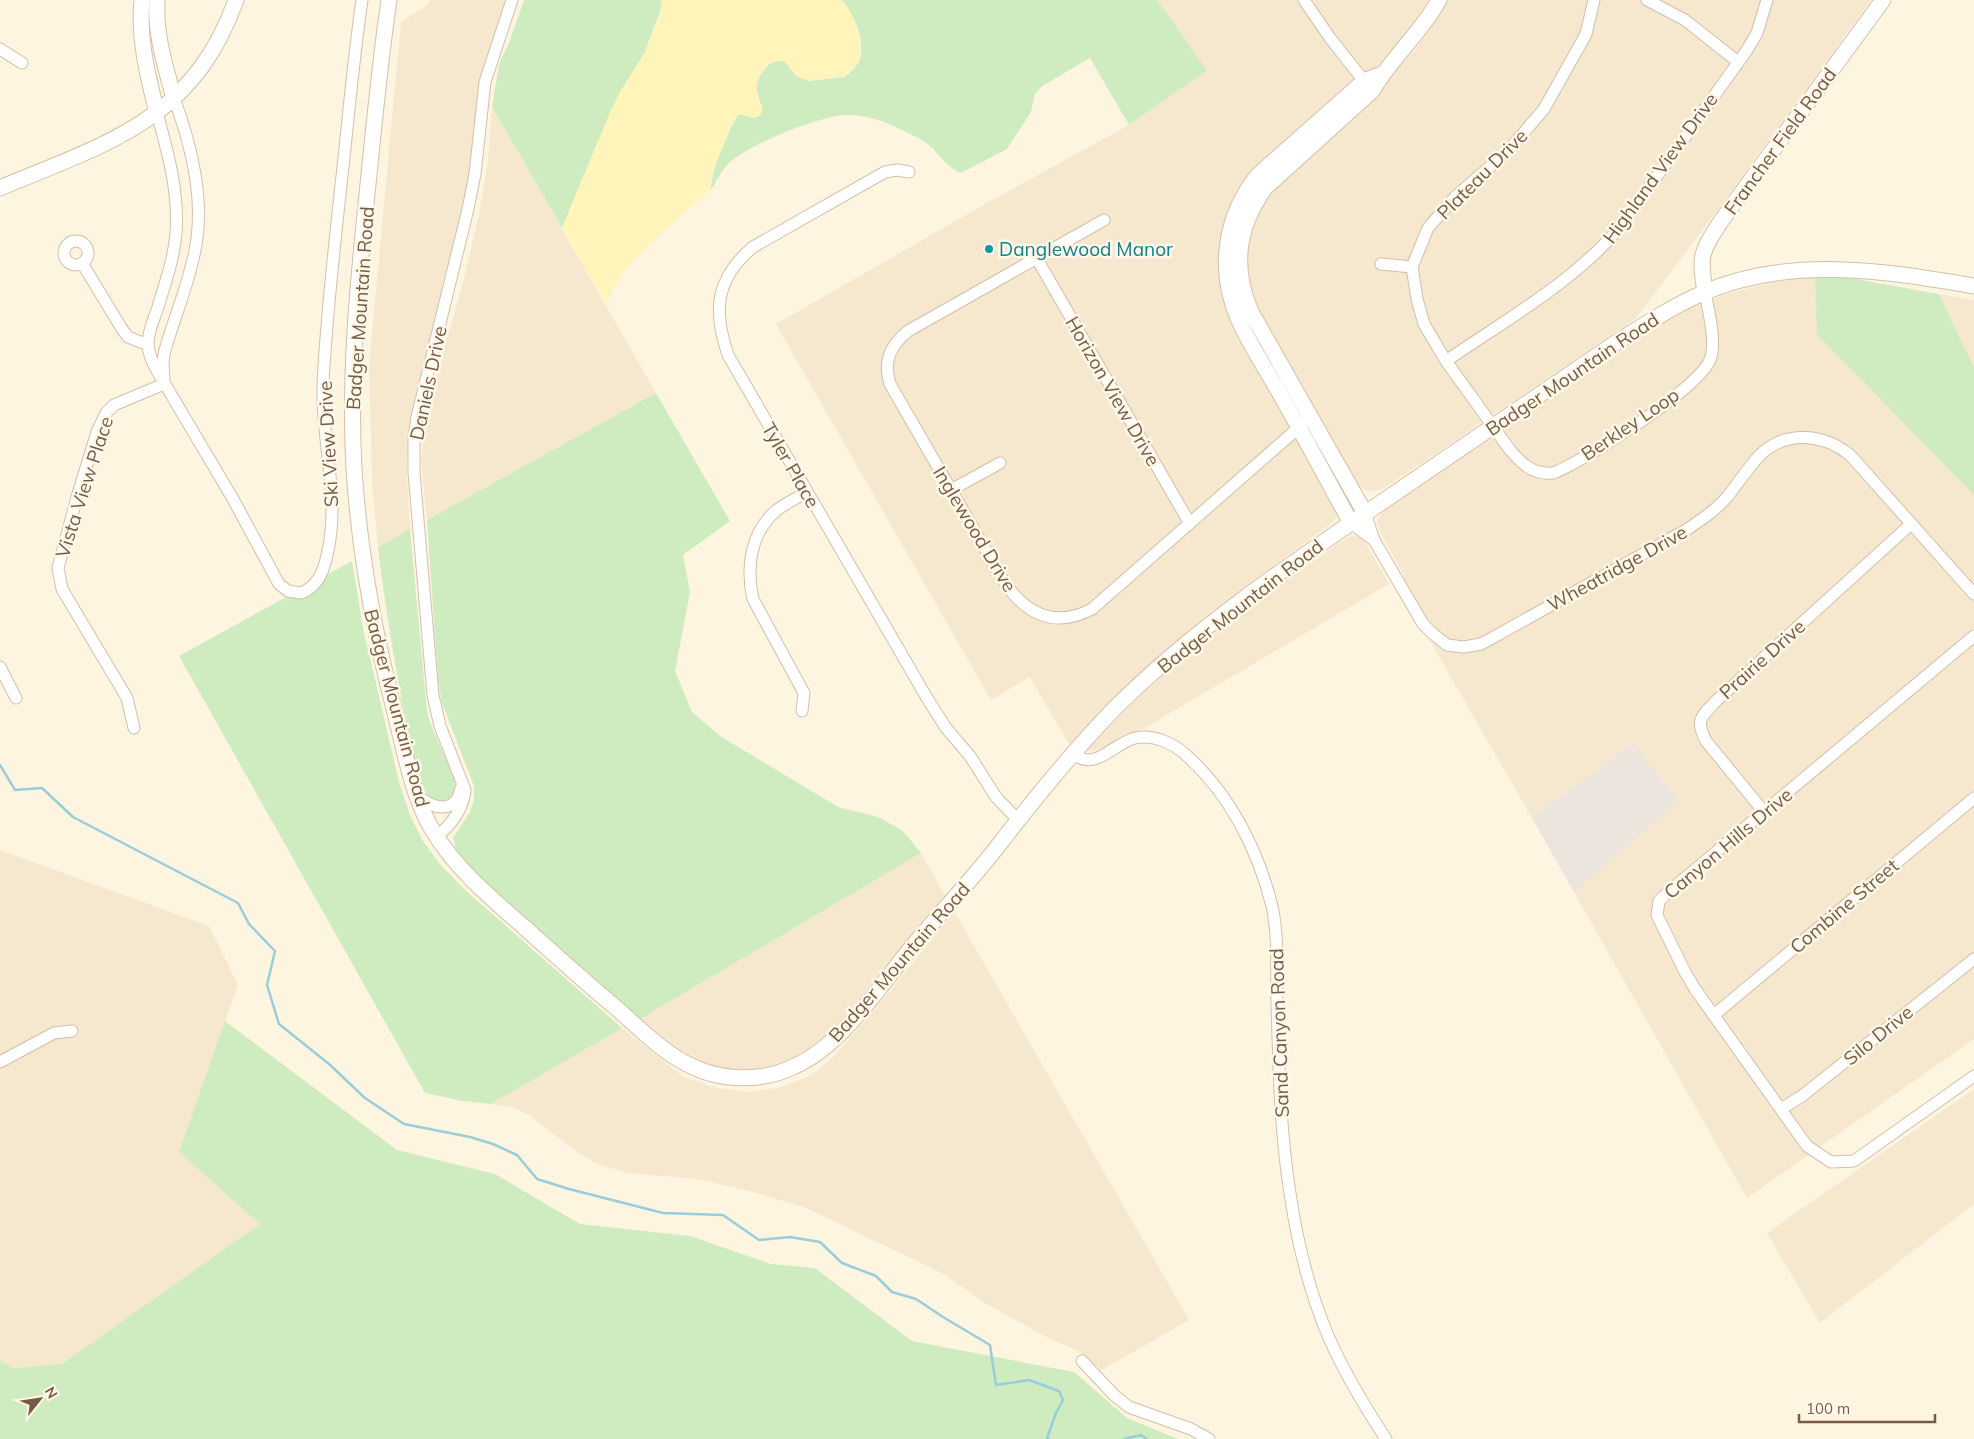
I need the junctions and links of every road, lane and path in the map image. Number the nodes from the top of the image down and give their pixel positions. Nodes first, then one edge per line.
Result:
1 (142, 0) edge
2 (157, 0) edge
3 (236, 0) edge
4 (362, 0) edge
5 (389, 0) edge
6 (512, 0) edge
7 (1304, 0) edge
8 (1440, 0) edge
9 (1594, 0) edge
10 (1647, 0) edge
11 (1767, 0) edge
12 (1883, 0) edge
13 (0, 48) edge
14 (1738, 62) junction
15 (22, 63) dead end
16 (1368, 86) junction
17 (174, 98) junction
18 (157, 113) junction
19 (909, 172) dead end
20 (0, 188) edge
21 (1104, 220) dead end
22 (1038, 259) junction
23 (82, 263) dead end
24 (1381, 264) dead end
25 (1412, 267) junction
26 (1974, 286) edge
27 (1705, 292) junction
28 (148, 345) junction
29 (1446, 361) junction
30 (164, 384) junction
31 (1311, 417) junction
32 (1299, 427) junction
33 (1493, 427) junction
34 (1000, 463) dead end
35 (951, 490) junction
36 (807, 492) junction
37 (1365, 513) junction
38 (1189, 522) junction
39 (1351, 523) junction
40 (1911, 524) junction
41 (1374, 540) junction
42 (1974, 594) edge
43 (1974, 636) edge
44 (0, 667) edge
45 (16, 698) dead end
46 (802, 711) dead end
47 (134, 728) dead end
48 (1074, 754) junction
49 (458, 770) junction
50 (418, 796) junction
51 (1974, 798) edge
52 (1764, 812) junction
53 (1018, 820) junction
54 (437, 836) junction
55 (1974, 959) edge
56 (1714, 1015) junction
57 (72, 1031) dead end
58 (0, 1062) edge
59 (1974, 1076) edge
60 (1781, 1110) junction
61 (1082, 1362) dead end
62 (1209, 1439) edge
63 (1386, 1439) edge

1 - 18 main road
2 - 17 main road
3 - 17 main road
4 - 30 street, Ski View Drive
5 - 50 main road, Badger Mountain Road
6 - 49 street, Daniels Drive
7 - 16 street
8 - 16 main road
9 - 25 street, Plateau Drive
10 - 14 street
11 - 14 street, Highland View Drive
12 - 27 main road, Francher Field Road
13 - 15 street
14 - 29 street, Highland View Drive
16 - 31 main road
16 - 32 main road
17 - 18 main road
17 - 30 street
18 - 20 main road
18 - 28 street
19 - 36 street, Tyler Place
21 - 22 street, Inglewood Drive
22 - 35 street, Inglewood Drive
22 - 38 street, Horizon View Drive
23 - 28 street
24 - 25 street
25 - 29 street
26 - 27 main road, Badger Mountain Road
27 - 33 main road, Badger Mountain Road
27 - 33 street, Berkley Loop
28 - 30 street
29 - 33 street
30 - 47 street, Vista View Place
31 - 32 street, Inglewood Drive
31 - 37 main road
32 - 38 street, Inglewood Drive
32 - 39 main road
33 - 37 main road, Badger Mountain Road
34 - 35 street
35 - 38 street, Inglewood Drive
36 - 46 street
36 - 53 street, Tyler Place
37 - 39 main road, Badger Mountain Road
37 - 41 street, Wheatridge Drive
39 - 41 street, Wheatridge Drive
39 - 48 main road, Badger Mountain Road
40 - 41 street, Wheatridge Drive
40 - 42 street, Wheatridge Drive
40 - 52 street, Prairie Drive
43 - 52 street, Canyon Hills Drive
44 - 45 street
48 - 53 main road, Badger Mountain Road
48 - 63 street, Sand Canyon Road
49 - 50 street, Daniels Drive
49 - 54 street, Daniels Drive
50 - 54 main road, Badger Mountain Road
51 - 56 street, Combine Street
52 - 56 street, Canyon Hills Drive
53 - 54 main road, Badger Mountain Road
55 - 60 street, Silo Drive
56 - 60 street, Canyon Hills Drive
57 - 58 street
59 - 60 street, Canyon Hills Drive
61 - 62 street

